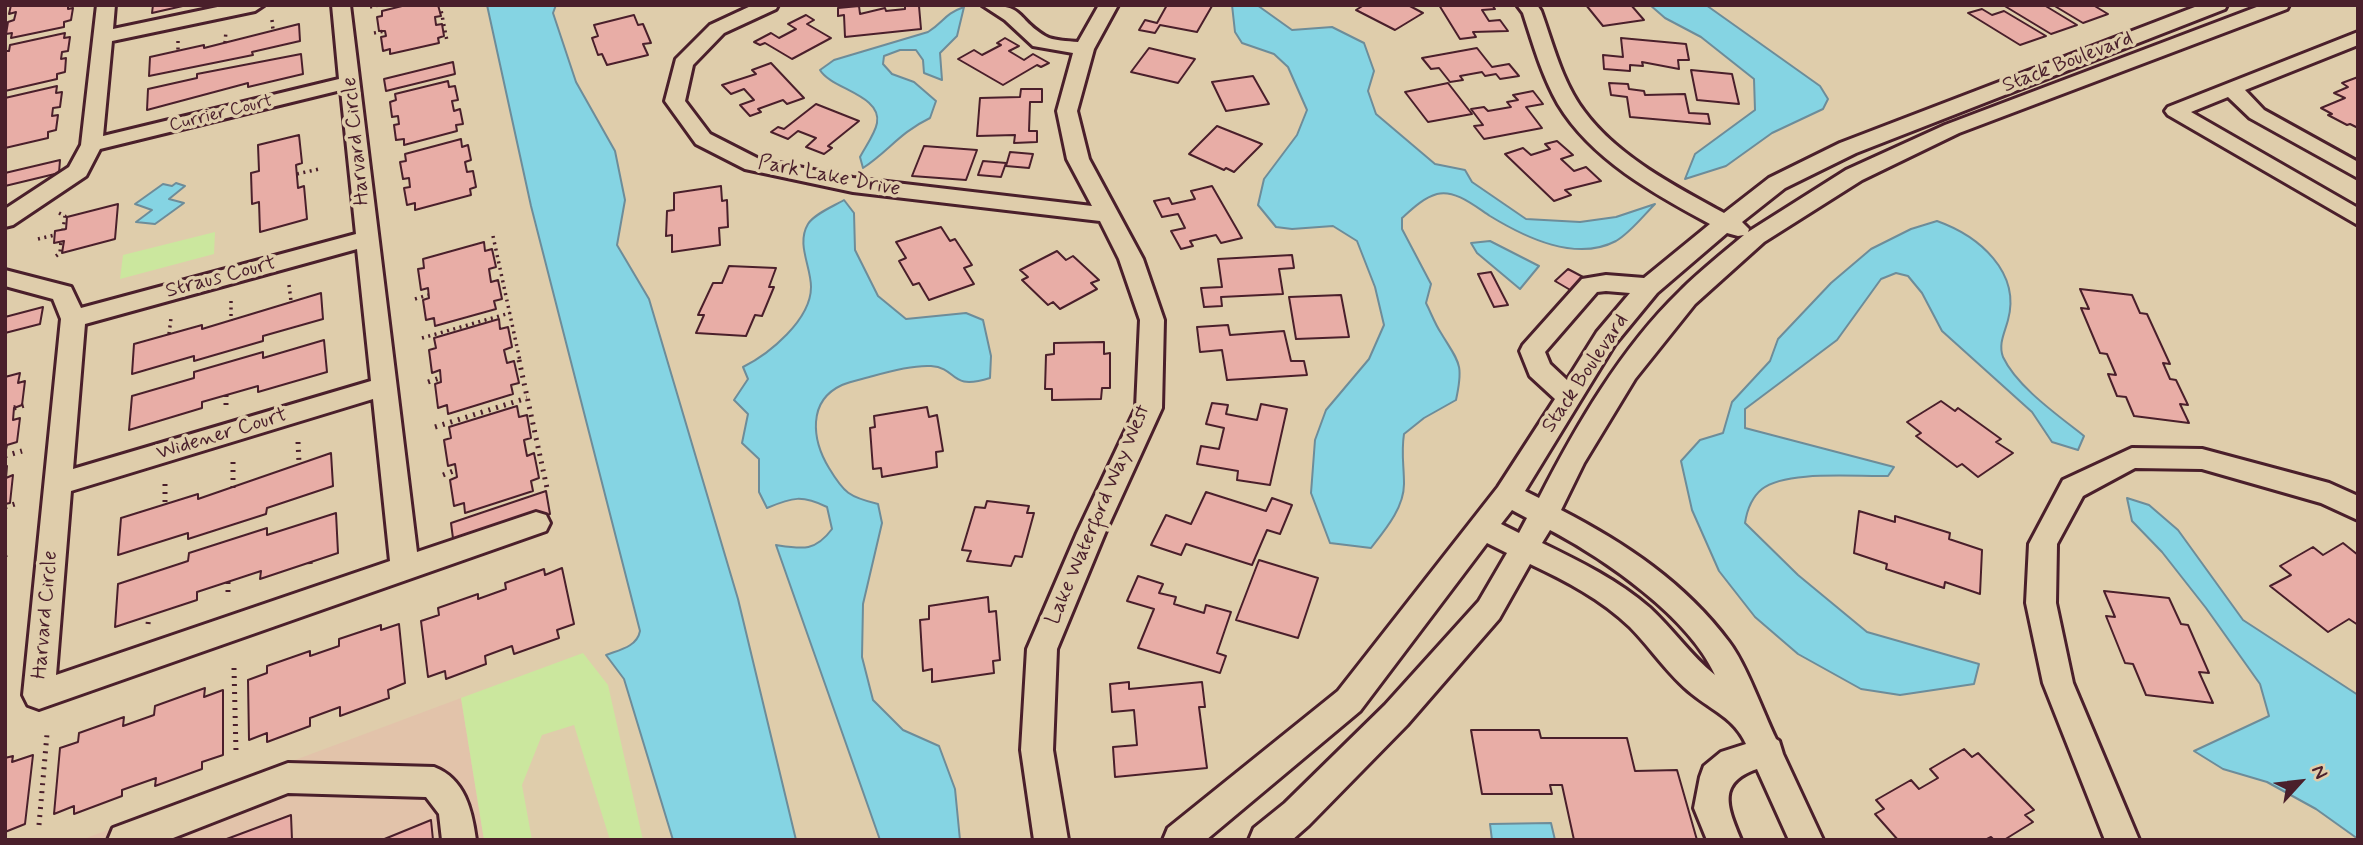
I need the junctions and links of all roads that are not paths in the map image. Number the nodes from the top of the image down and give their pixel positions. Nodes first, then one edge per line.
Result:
1 (106, 5) edge
2 (255, 5) edge
3 (341, 5) edge
4 (769, 5) edge
5 (991, 5) edge
6 (1109, 5) edge
7 (1526, 5) edge
8 (2218, 5) edge
9 (2280, 5) edge
10 (103, 37) junction
11 (2358, 38) edge
12 (1084, 49) junction
13 (350, 82) junction
14 (2231, 88) junction
15 (92, 145) junction
16 (2358, 171) edge
17 (1108, 215) junction
18 (2358, 218) edge
19 (5, 220) edge
20 (1725, 223) junction
21 (1756, 237) junction
22 (368, 238) junction
23 (5, 278) edge
24 (1649, 287) junction
25 (73, 319) junction
26 (385, 386) junction
27 (1568, 396) junction
28 (58, 484) junction
29 (1508, 495) junction
30 (2358, 509) edge
31 (1545, 513) junction
32 (536, 523) dead end
33 (1482, 528) junction
34 (1525, 548) junction
35 (405, 568) junction
36 (1750, 717) junction
37 (1768, 751) junction
38 (125, 840) edge
39 (459, 840) edge
40 (1051, 840) edge
41 (1180, 840) edge
42 (1266, 840) edge
43 (1724, 840) edge
44 (1806, 840) edge
45 (2122, 840) edge

1 - 10 street
2 - 10 street
3 - 13 street, Harvard Circle
4 - 17 street, Park Lake Drive
5 - 12 street
6 - 12 street, Lake Waterford Way West
7 - 20 street
8 - 20 street, Stack Boulevard
9 - 21 street, Stack Boulevard
10 - 15 street
11 - 14 street
12 - 17 street, Lake Waterford Way West
13 - 15 street, Currier Court
13 - 22 street, Harvard Circle
14 - 16 street
14 - 18 street
15 - 19 street
17 - 40 street, Lake Waterford Way West
20 - 21 street
20 - 24 street, Stack Boulevard
21 - 31 street, Stack Boulevard
22 - 25 street, Straus Court
22 - 26 street, Harvard Circle
23 - 25 street
24 - 27 street, Stack Boulevard
24 - 27 street
25 - 28 street, Harvard Circle
26 - 28 street, Widener Court
26 - 35 street, Harvard Circle
27 - 29 street, Stack Boulevard
28 - 35 street, Harvard Circle
29 - 31 street
29 - 33 street, Stack Boulevard
30 - 45 street
31 - 34 street, Stack Boulevard
31 - 36 street
32 - 35 street, Harvard Circle
33 - 34 street
33 - 41 street, Stack Boulevard
34 - 36 street
34 - 42 street, Stack Boulevard
36 - 37 street
37 - 43 street
37 - 44 street
38 - 39 street

